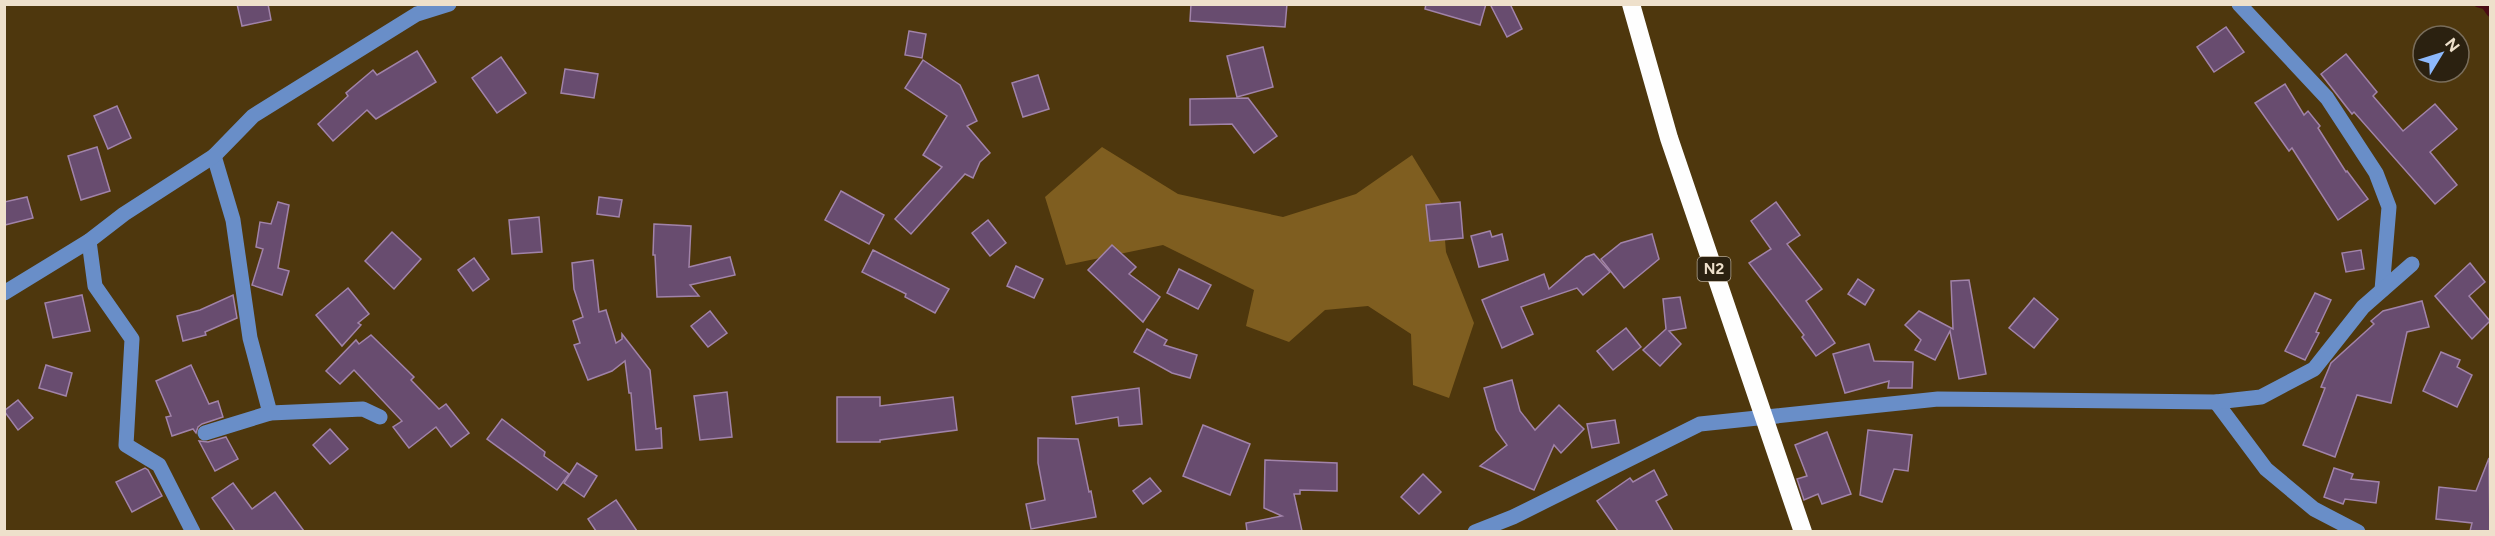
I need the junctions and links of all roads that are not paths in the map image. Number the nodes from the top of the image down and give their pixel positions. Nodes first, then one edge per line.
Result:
1 (449, 4) edge
2 (1631, 4) edge
3 (2239, 4) edge
4 (214, 156) junction
5 (89, 241) junction
6 (2412, 264) dead end
7 (2382, 290) junction
8 (4, 293) edge
9 (2216, 402) junction
10 (270, 413) junction
11 (380, 417) dead end
12 (1764, 417) junction
13 (205, 433) dead end
14 (193, 531) edge
15 (1475, 531) edge
16 (1803, 531) edge
17 (2358, 531) edge

1 - 4 street
2 - 12 highway, N2
3 - 7 street
4 - 5 street
4 - 10 street
5 - 8 street
5 - 14 street
6 - 7 street
7 - 9 street
9 - 12 street
9 - 17 street
10 - 11 street
10 - 13 street
12 - 15 street
12 - 16 highway, N2

